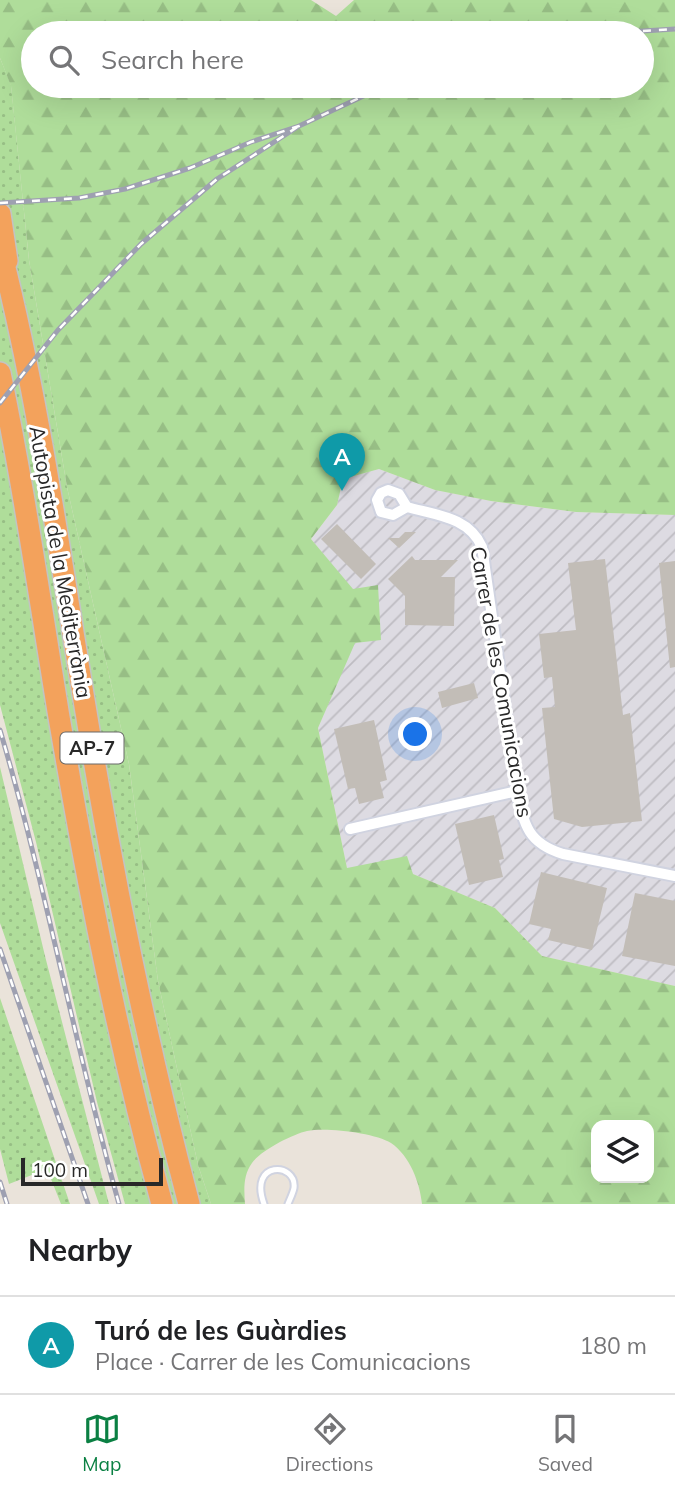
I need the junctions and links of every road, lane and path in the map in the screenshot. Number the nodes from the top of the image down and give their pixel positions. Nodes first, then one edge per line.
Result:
1 (0, 214) edge
2 (0, 248) edge
3 (10, 288) junction
4 (0, 373) edge
5 (407, 507) dead end
6 (517, 791) junction
7 (350, 829) dead end
8 (675, 876) edge
9 (162, 1204) edge
10 (189, 1204) edge
11 (264, 1204) edge
12 (288, 1204) edge

1 - 3 highway
2 - 3 highway, Autopista de la Mediterrània / AP-7
3 - 10 highway, Autopista de la Mediterrània / AP-7
4 - 9 highway, Autopista de la Mediterrània / AP-7
5 - 6 street, Carrer de les Comunicacions
6 - 7 street
6 - 8 street, Carrer de les Comunicacions
11 - 12 lane

